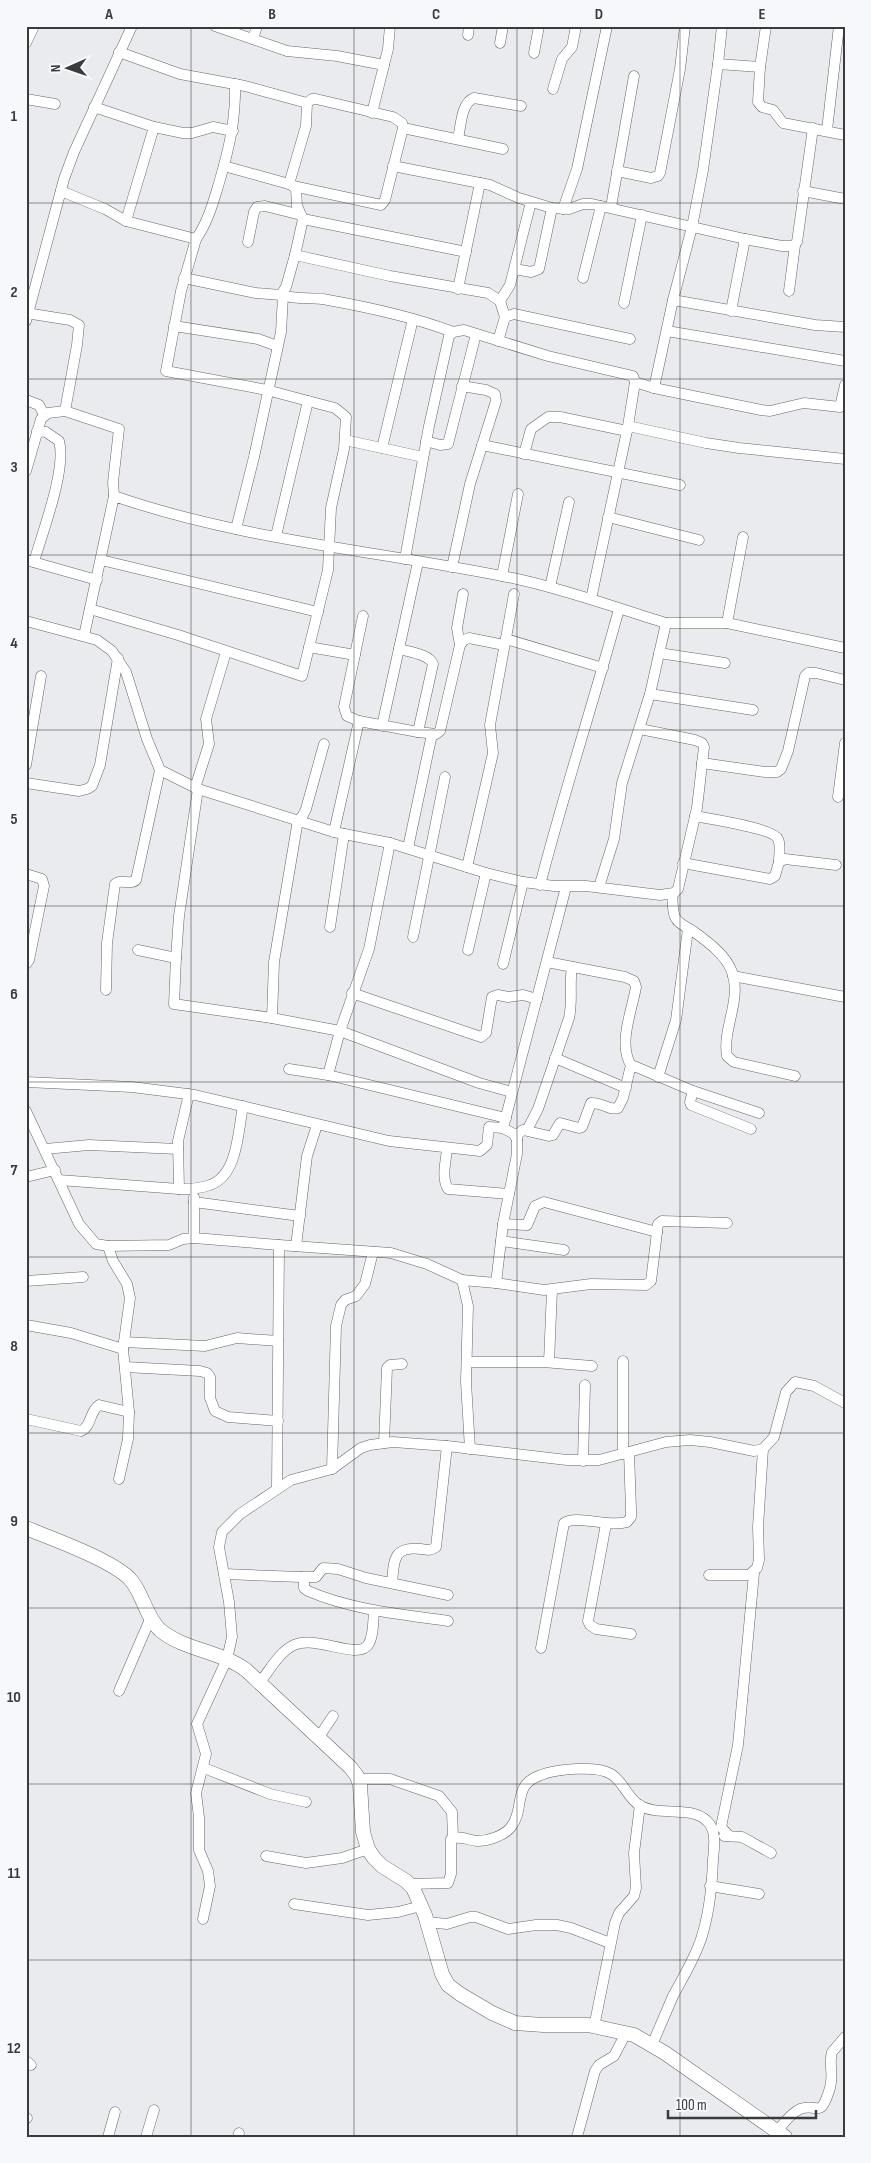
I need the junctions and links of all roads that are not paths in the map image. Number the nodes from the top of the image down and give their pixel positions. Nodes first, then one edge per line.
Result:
1 (34, 26) edge
2 (120, 26) edge
3 (215, 26) edge
4 (257, 26) edge
5 (390, 26) edge
6 (504, 26) edge
7 (539, 26) edge
8 (576, 26) edge
9 (607, 26) edge
10 (685, 26) edge
11 (721, 26) edge
12 (766, 26) edge
13 (840, 27) edge
14 (132, 28) edge
15 (252, 39) junction
16 (26, 43) edge
17 (500, 43) dead end
18 (119, 52) junction
19 (534, 53) dead end
20 (718, 64) junction
21 (384, 65) junction
22 (760, 67) junction
23 (634, 76) dead end
24 (235, 84) junction
25 (553, 89) dead end
26 (26, 99) edge
27 (55, 104) dead end
28 (307, 104) junction
29 (521, 106) dead end
30 (94, 107) junction
31 (372, 113) junction
32 (154, 127) junction
33 (403, 128) junction
34 (813, 128) junction
35 (827, 130) junction
36 (233, 131) junction
37 (845, 135) edge
38 (458, 139) junction
39 (503, 149) dead end
40 (224, 166) junction
41 (393, 166) junction
42 (616, 171) junction
43 (480, 183) junction
44 (291, 185) junction
45 (61, 191) junction
46 (803, 191) junction
47 (845, 199) edge
48 (531, 202) junction
49 (606, 207) junction
50 (552, 208) junction
51 (562, 209) junction
52 (642, 215) junction
53 (302, 217) junction
54 (126, 221) junction
55 (692, 227) junction
56 (745, 238) junction
57 (196, 239) junction
58 (248, 242) dead end
59 (795, 244) junction
60 (466, 252) junction
61 (295, 255) junction
62 (515, 269) junction
63 (184, 278) junction
64 (582, 278) dead end
65 (458, 289) junction
66 (789, 291) dead end
67 (282, 296) junction
68 (673, 300) junction
69 (500, 301) junction
70 (624, 303) dead end
71 (731, 310) junction
72 (27, 316) edge
73 (505, 317) junction
74 (413, 319) junction
75 (174, 326) junction
76 (845, 328) edge
77 (667, 331) junction
78 (453, 332) junction
79 (476, 334) junction
80 (630, 339) dead end
81 (498, 340) junction
82 (277, 346) junction
83 (845, 361) edge
84 (635, 382) junction
85 (845, 385) edge
86 (462, 386) junction
87 (654, 388) junction
88 (267, 390) junction
89 (26, 400) edge
90 (308, 400) junction
91 (65, 411) junction
92 (44, 415) junction
93 (627, 428) junction
94 (37, 431) junction
95 (345, 440) junction
96 (426, 441) junction
97 (482, 445) junction
98 (382, 448) junction
99 (524, 454) junction
100 (423, 457) junction
101 (845, 459) edge
102 (26, 470) edge
103 (618, 473) junction
104 (680, 485) dead end
105 (518, 494) dead end
106 (114, 496) junction
107 (569, 502) dead end
108 (608, 517) junction
109 (236, 529) junction
110 (276, 536) junction
111 (742, 537) dead end
112 (699, 540) dead end
113 (328, 545) junction
114 (405, 559) junction
115 (101, 560) junction
116 (30, 561) edge
117 (418, 562) junction
118 (452, 567) junction
119 (502, 576) junction
120 (96, 580) junction
121 (550, 587) junction
122 (463, 594) dead end
123 (514, 594) dead end
124 (591, 599) junction
125 (619, 609) junction
126 (90, 610) junction
127 (318, 612) junction
128 (363, 616) dead end
129 (26, 621) edge
130 (666, 623) junction
131 (727, 624) junction
132 (84, 636) junction
133 (505, 642) junction
134 (460, 646) junction
135 (309, 647) junction
136 (845, 648) edge
137 (399, 649) junction
138 (226, 652) junction
139 (659, 653) junction
140 (355, 655) junction
141 (118, 658) junction
142 (726, 663) dead end
143 (603, 668) junction
144 (41, 676) dead end
145 (845, 680) edge
146 (650, 694) junction
147 (752, 710) dead end
148 (359, 721) junction
149 (382, 726) junction
150 (640, 730) junction
151 (418, 732) junction
152 (432, 734) junction
153 (845, 743) edge
154 (324, 744) dead end
155 (702, 762) junction
156 (26, 765) edge
157 (160, 770) junction
158 (445, 777) dead end
159 (26, 783) edge
160 (196, 788) junction
161 (838, 797) dead end
162 (695, 816) junction
163 (298, 820) junction
164 (339, 833) junction
165 (390, 842) junction
166 (408, 848) junction
167 (430, 855) junction
168 (779, 862) junction
169 (683, 863) junction
170 (836, 865) dead end
171 (467, 867) junction
172 (486, 873) junction
173 (26, 874) edge
174 (523, 882) junction
175 (540, 885) junction
176 (566, 887) junction
177 (599, 887) junction
178 (672, 894) junction
179 (330, 927) dead end
180 (688, 929) junction
181 (413, 937) dead end
182 (138, 950) dead end
183 (468, 950) dead end
184 (176, 958) junction
185 (547, 962) junction
186 (26, 964) edge
187 (503, 964) dead end
188 (572, 966) junction
189 (733, 976) junction
190 (106, 990) dead end
191 (352, 993) junction
192 (845, 997) edge
193 (538, 999) junction
194 (272, 1018) junction
195 (340, 1031) junction
196 (555, 1058) junction
197 (632, 1067) junction
198 (289, 1069) dead end
199 (328, 1075) junction
200 (795, 1076) dead end
201 (658, 1077) junction
202 (26, 1082) edge
203 (626, 1088) junction
204 (694, 1091) junction
205 (512, 1092) junction
206 (189, 1094) junction
207 (243, 1106) junction
208 (26, 1111) edge
209 (759, 1113) dead end
210 (505, 1123) junction
211 (317, 1125) junction
212 (751, 1129) dead end
213 (527, 1130) junction
214 (517, 1140) junction
215 (45, 1149) junction
216 (178, 1149) junction
217 (447, 1149) junction
218 (55, 1170) junction
219 (26, 1177) edge
220 (59, 1180) junction
221 (194, 1188) junction
222 (179, 1189) junction
223 (509, 1194) junction
224 (194, 1202) junction
225 (300, 1216) junction
226 (503, 1224) junction
227 (727, 1224) dead end
228 (656, 1232) junction
229 (194, 1238) junction
230 (501, 1240) junction
231 (279, 1245) junction
232 (108, 1246) junction
233 (296, 1246) junction
234 (564, 1250) dead end
235 (373, 1252) junction
236 (83, 1277) dead end
237 (462, 1280) junction
238 (26, 1281) edge
239 (496, 1283) junction
240 (552, 1290) junction
241 (26, 1325) edge
242 (278, 1341) junction
243 (124, 1346) junction
244 (623, 1361) dead end
245 (467, 1362) junction
246 (549, 1362) junction
247 (402, 1364) dead end
248 (592, 1366) dead end
249 (125, 1367) junction
250 (585, 1385) dead end
251 (845, 1402) edge
252 (129, 1412) junction
253 (26, 1419) edge
254 (278, 1421) junction
255 (384, 1443) junction
256 (447, 1446) junction
257 (470, 1449) junction
258 (763, 1449) junction
259 (626, 1453) junction
260 (583, 1461) junction
261 (332, 1469) junction
262 (119, 1479) dead end
263 (277, 1488) junction
264 (606, 1524) junction
265 (26, 1528) edge
266 (754, 1573) junction
267 (224, 1574) junction
268 (709, 1575) dead end
269 (301, 1577) junction
270 (392, 1583) junction
271 (448, 1594) dead end
272 (374, 1610) junction
273 (151, 1617) junction
274 (448, 1621) dead end
275 (631, 1634) dead end
276 (541, 1648) dead end
277 (227, 1659) junction
278 (260, 1682) junction
279 (119, 1691) dead end
280 (333, 1716) dead end
281 (319, 1737) junction
282 (204, 1768) junction
283 (358, 1780) junction
284 (306, 1802) dead end
285 (640, 1806) junction
286 (729, 1836) junction
287 (713, 1837) junction
288 (453, 1838) junction
289 (368, 1849) junction
290 (771, 1853) dead end
291 (266, 1856) dead end
292 (409, 1884) junction
293 (710, 1886) junction
294 (759, 1894) dead end
295 (294, 1904) dead end
296 (421, 1906) junction
297 (203, 1919) dead end
298 (427, 1922) junction
299 (610, 1942) junction
300 (594, 2026) junction
301 (626, 2033) junction
302 (845, 2037) edge
303 (652, 2045) junction
304 (154, 2110) dead end
305 (115, 2112) dead end
306 (781, 2134) edge
307 (108, 2137) edge
308 (146, 2137) edge
309 (577, 2137) edge

1 - 16 street
2 - 14 street
3 - 15 street
4 - 15 street
5 - 21 street
6 - 17 street
7 - 19 street
8 - 25 street
9 - 51 street
10 - 42 street
11 - 20 street
12 - 22 street
13 - 35 street
14 - 18 street
15 - 21 street
18 - 24 street
18 - 30 street
20 - 22 street
20 - 55 street
21 - 31 street
22 - 34 street
23 - 42 street
24 - 28 street
24 - 36 street
26 - 27 street
28 - 31 street
28 - 44 street
29 - 38 street
30 - 32 street
30 - 45 street
31 - 33 street
32 - 36 street
32 - 54 street
33 - 38 street
33 - 41 street
34 - 35 street
34 - 46 street
35 - 37 street
36 - 40 street
38 - 39 street
40 - 44 street
40 - 57 street
41 - 43 street
41 - 44 street
42 - 49 street
43 - 48 street
43 - 60 street
44 - 53 street
45 - 54 street
45 - 72 street
46 - 47 street
46 - 59 street
48 - 50 street
48 - 62 street
49 - 51 street
49 - 52 street
49 - 64 street
50 - 51 street
50 - 62 street
52 - 55 street
52 - 70 street
53 - 58 street
53 - 60 street
53 - 61 street
54 - 57 street
55 - 56 street
55 - 68 street
56 - 59 street
56 - 71 street
57 - 63 street
59 - 66 street
60 - 65 street
61 - 65 street
61 - 67 street
62 - 69 street
63 - 67 street
63 - 75 street
65 - 69 street
67 - 74 street
67 - 82 street
68 - 71 street
68 - 77 street
69 - 73 street
71 - 76 street
72 - 91 street
73 - 80 street
73 - 81 street
74 - 78 street
74 - 98 street
75 - 82 street
75 - 88 street
77 - 83 street
77 - 87 street
78 - 79 street
78 - 96 street
79 - 81 street
79 - 86 street
81 - 84 street
82 - 88 street
84 - 87 street
84 - 93 street
85 - 87 street
86 - 96 street
86 - 97 street
88 - 90 street
88 - 109 street
89 - 92 street
90 - 95 street
90 - 110 street
91 - 92 street
91 - 106 street
92 - 94 street
93 - 99 street
93 - 101 street
93 - 103 street
94 - 102 street
94 - 116 street
95 - 98 street
95 - 113 street
96 - 100 street
97 - 99 street
97 - 118 street
98 - 100 street
99 - 103 street
100 - 114 street
103 - 104 street
103 - 108 street
105 - 119 street
106 - 109 street
106 - 115 street
107 - 121 street
108 - 112 street
108 - 124 street
109 - 110 street
110 - 113 street
111 - 131 street
113 - 114 street
113 - 127 street
114 - 117 street
115 - 120 street
115 - 127 street
116 - 120 street
117 - 118 street
117 - 137 street
118 - 119 street
119 - 121 street
120 - 126 street
121 - 124 street
122 - 134 street
123 - 133 street
124 - 125 street
125 - 130 street
125 - 143 street
126 - 132 street
126 - 138 street
127 - 135 street
128 - 140 street
129 - 132 street
130 - 131 street
130 - 139 street
131 - 136 street
132 - 141 street
133 - 134 street
133 - 143 street
133 - 171 street
134 - 152 street
135 - 138 street
135 - 140 street
137 - 149 street
137 - 151 street
138 - 160 street
139 - 142 street
139 - 146 street
140 - 148 street
141 - 157 street
141 - 159 street
143 - 175 street
144 - 156 street
145 - 155 street
146 - 147 street
146 - 150 street
148 - 149 street
148 - 164 street
149 - 151 street
150 - 155 street
150 - 177 street
151 - 152 street
152 - 166 street
153 - 161 street
154 - 163 street
155 - 162 street
157 - 160 street
157 - 190 street
158 - 167 street
160 - 163 street
160 - 184 street
162 - 168 street
162 - 169 street
163 - 164 street
163 - 194 street
164 - 165 street
164 - 179 street
165 - 166 street
165 - 191 street
166 - 167 street
167 - 171 street
167 - 181 street
168 - 169 street
168 - 170 street
169 - 178 street
171 - 172 street
172 - 174 street
172 - 183 street
173 - 186 street
174 - 175 street
174 - 187 street
175 - 176 street
176 - 177 street
176 - 185 street
177 - 178 street
178 - 180 street
180 - 189 street
180 - 201 street
182 - 184 street
184 - 194 street
185 - 188 street
185 - 193 street
188 - 196 street
188 - 197 street
189 - 192 street
189 - 200 street
191 - 193 street
191 - 195 street
193 - 205 street
194 - 195 street
195 - 199 street
195 - 205 street
196 - 203 street
196 - 213 street
197 - 201 street
197 - 203 street
198 - 199 street
199 - 210 street
201 - 204 street
202 - 206 street
203 - 213 street
204 - 209 street
204 - 212 street
205 - 210 street
206 - 207 street
206 - 216 street
207 - 211 street
207 - 221 street
208 - 215 street
210 - 214 street
210 - 217 street
211 - 217 street
211 - 225 street
213 - 214 street
214 - 223 street
215 - 216 street
215 - 218 street
216 - 222 street
217 - 223 street
218 - 219 street
218 - 220 street
220 - 222 street
220 - 232 street
221 - 222 street
221 - 224 street
223 - 226 street
224 - 225 street
224 - 229 street
225 - 233 street
226 - 228 street
226 - 230 street
227 - 228 street
228 - 240 street
229 - 231 street
229 - 232 street
230 - 234 street
230 - 239 street
231 - 233 street
231 - 242 street
232 - 243 street
233 - 235 street
235 - 237 street
235 - 261 street
236 - 238 street
237 - 239 street
237 - 245 street
239 - 240 street
240 - 246 street
241 - 243 street
242 - 243 street
242 - 254 street
243 - 249 street
244 - 259 street
245 - 246 street
245 - 257 street
246 - 248 street
247 - 255 street
249 - 252 street
249 - 254 street
250 - 260 street
251 - 258 street
252 - 253 street
252 - 262 street
254 - 263 street
255 - 256 street
255 - 261 street
256 - 257 street
256 - 270 street
257 - 260 street
258 - 259 street
258 - 266 street
259 - 260 street
259 - 264 street
261 - 263 street
263 - 267 street
264 - 275 street
264 - 276 street
265 - 273 street
266 - 268 street
266 - 286 street
267 - 269 street
267 - 277 street
269 - 270 street
269 - 272 street
270 - 271 street
272 - 274 street
272 - 278 street
273 - 277 street
273 - 279 street
277 - 278 street
277 - 282 street
278 - 281 street
280 - 281 street
281 - 283 street
282 - 284 street
282 - 297 street
283 - 288 street
283 - 289 street
285 - 287 street
285 - 288 street
285 - 299 street
286 - 287 street
286 - 290 street
287 - 293 street
288 - 292 street
289 - 291 street
289 - 292 street
292 - 296 street
293 - 294 street
293 - 303 street
295 - 296 street
296 - 298 street
298 - 299 street
298 - 300 street
299 - 300 street
300 - 301 street
301 - 303 street
301 - 309 street
302 - 306 street
303 - 306 street
304 - 308 street
305 - 307 street

